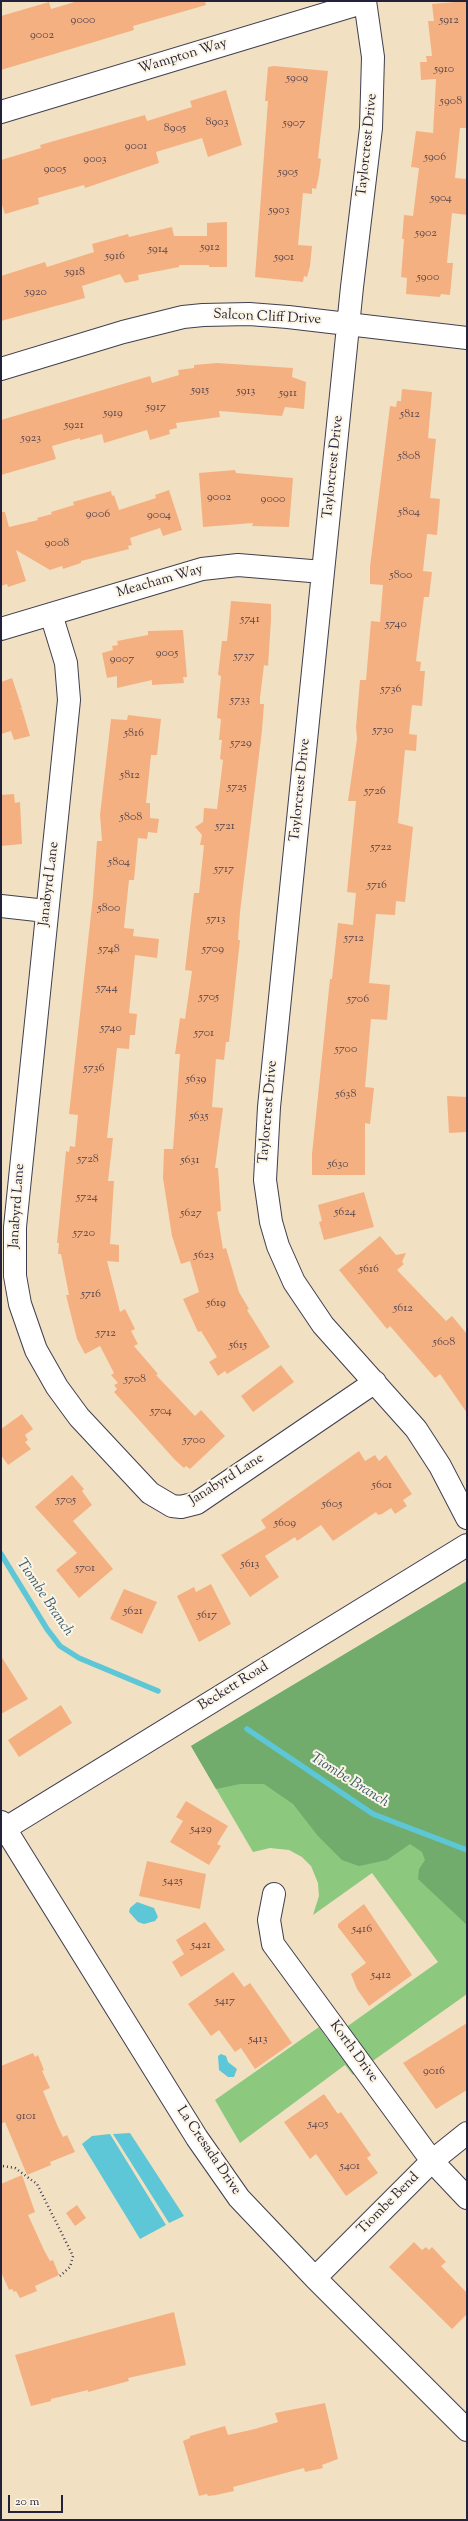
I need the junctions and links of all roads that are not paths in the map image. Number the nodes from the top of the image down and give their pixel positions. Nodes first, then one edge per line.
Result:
1 (365, 1) edge
2 (1, 112) edge
3 (348, 324) junction
4 (467, 338) edge
5 (1, 369) edge
6 (323, 572) junction
7 (50, 614) junction
8 (1, 629) edge
9 (1, 906) edge
10 (46, 911) junction
11 (375, 1382) junction
12 (467, 1518) edge
13 (467, 1545) edge
14 (2, 1827) edge
15 (274, 1894) dead end
16 (467, 2133) edge
17 (432, 2161) junction
18 (467, 2198) edge
19 (315, 2278) junction
20 (467, 2430) edge

1 - 2 street, Wampton Way
1 - 3 street, Taylorcrest Drive
3 - 4 street, Salcon Cliff Drive
3 - 5 street, Salcon Cliff Drive
3 - 6 street, Taylorcrest Drive
6 - 7 street, Meacham Way
6 - 11 street, Taylorcrest Drive
7 - 8 street, Meacham Way
7 - 10 street, Janabyrd Lane
9 - 10 street
10 - 11 street, Janabyrd Lane
11 - 12 street, Taylorcrest Drive
13 - 14 street, Beckett Road
14 - 19 street, La Cresada Drive
15 - 17 street, Korth Drive
16 - 17 street, Tiombe Bend
17 - 18 street, Korth Drive
17 - 19 street, Tiombe Bend
19 - 20 street, La Cresada Drive

